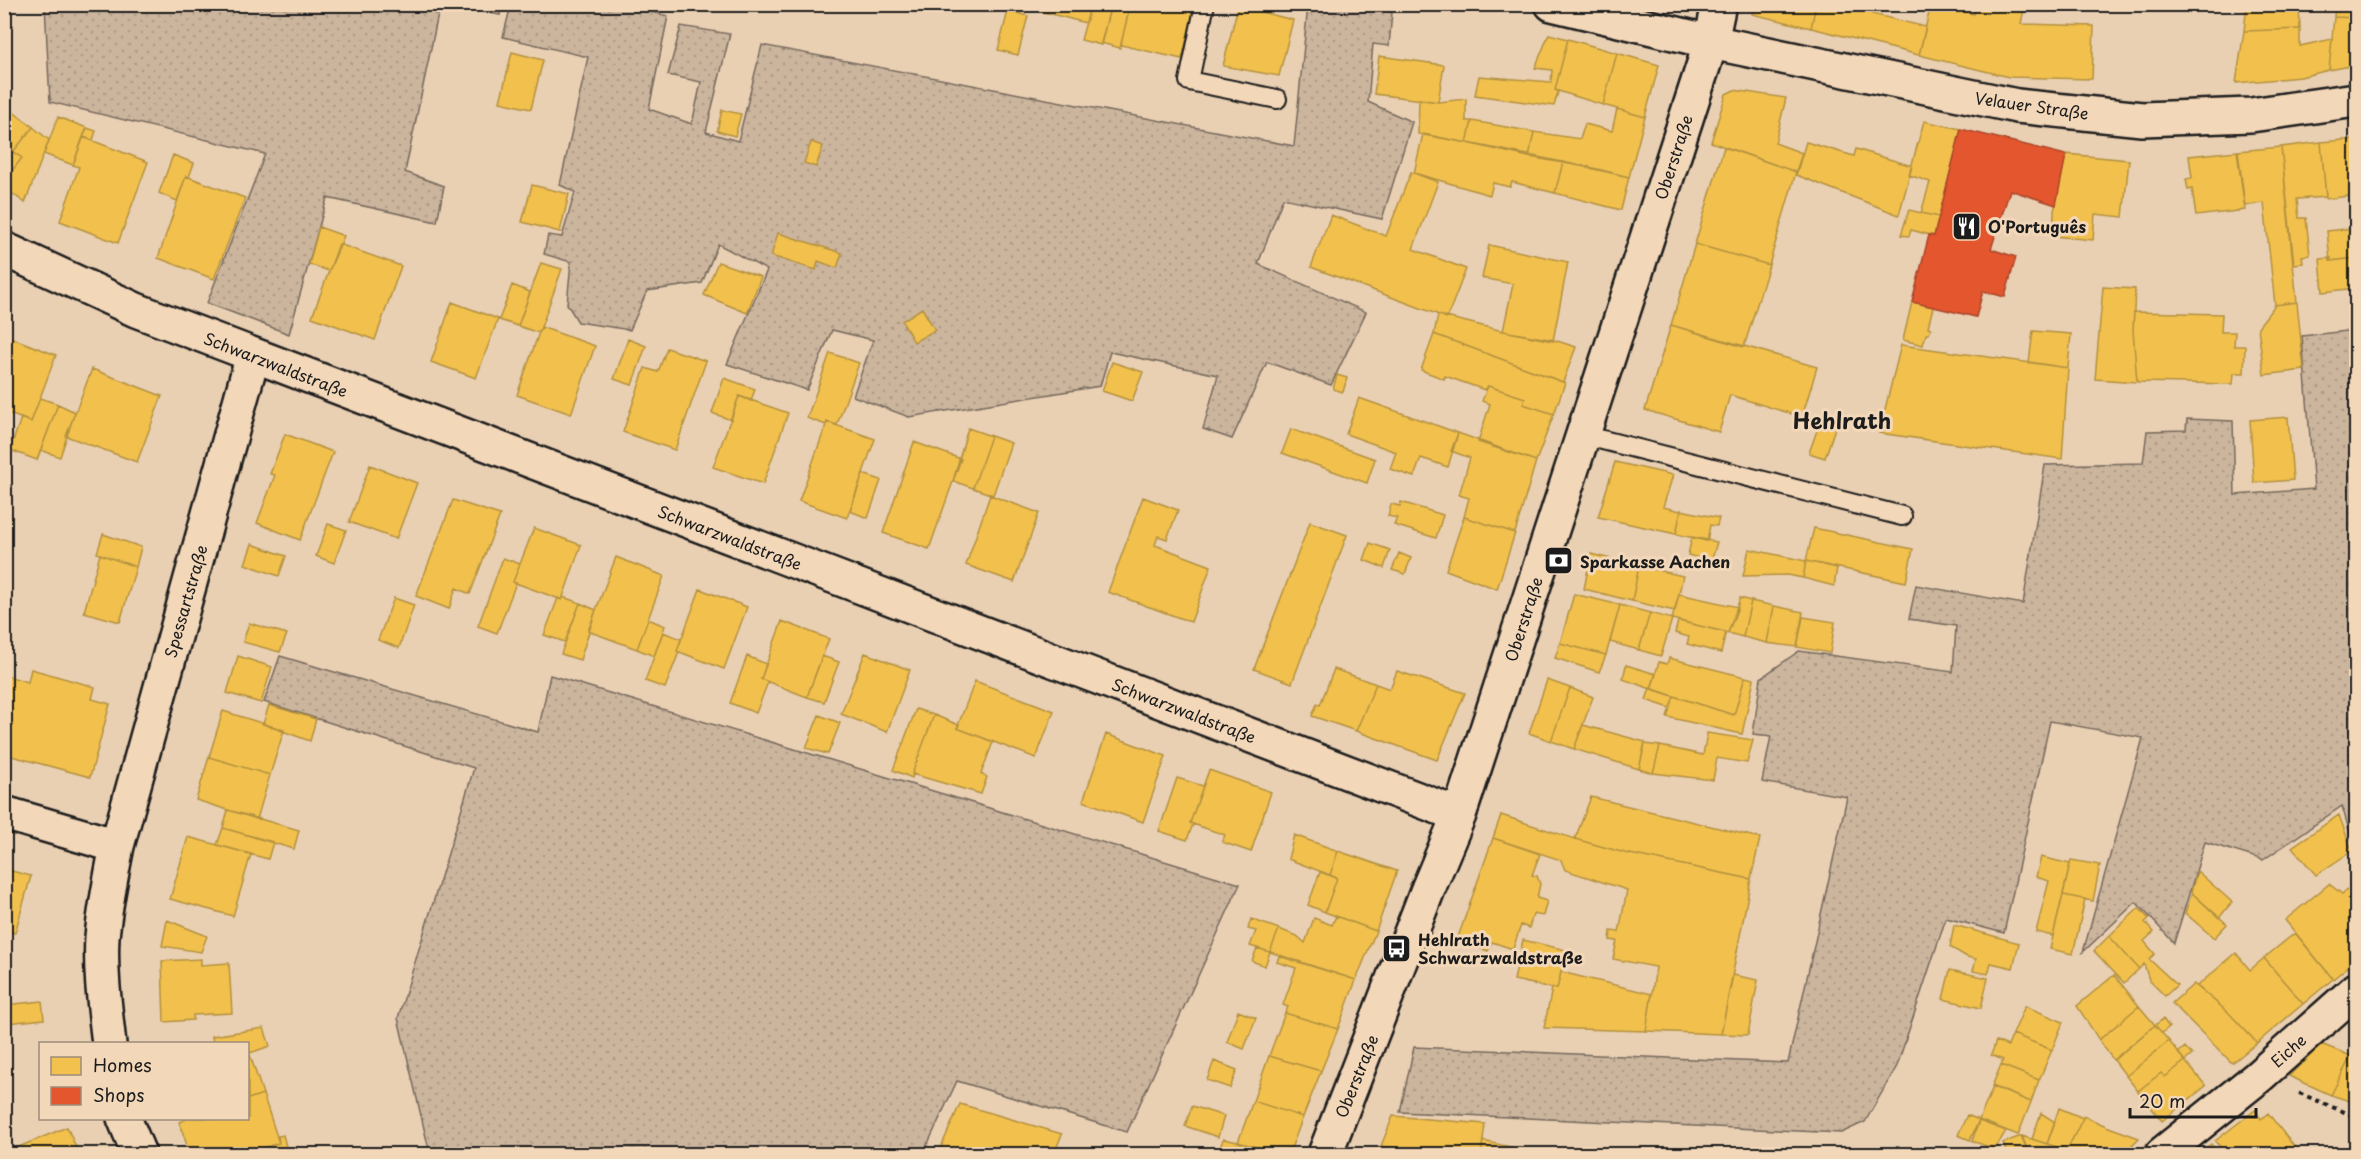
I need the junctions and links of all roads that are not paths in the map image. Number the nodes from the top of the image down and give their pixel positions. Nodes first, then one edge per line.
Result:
1 (1205, 4) edge
2 (1552, 4) edge
3 (1719, 4) edge
4 (1711, 42) junction
5 (1277, 99) dead end
6 (2356, 100) edge
7 (4, 249) edge
8 (253, 355) junction
9 (1583, 435) junction
10 (1902, 516) dead end
11 (4, 813) edge
12 (1459, 815) junction
13 (117, 846) junction
14 (2356, 990) edge
15 (109, 1042) edge
16 (124, 1120) edge
17 (139, 1155) edge
18 (1325, 1155) edge
19 (2162, 1155) edge

1 - 5 lane
2 - 4 street, Velauer Straße
3 - 4 street, Oberstraße
4 - 6 street, Velauer Straße
4 - 9 street, Oberstraße
7 - 8 street, Schwarzwaldstraße
8 - 12 street, Schwarzwaldstraße
8 - 13 street, Spessartstraße
9 - 10 lane
9 - 12 street, Oberstraße
11 - 13 street
12 - 18 street, Oberstraße
13 - 15 street, Spessartstraße
14 - 19 street, Eiche
16 - 17 street

